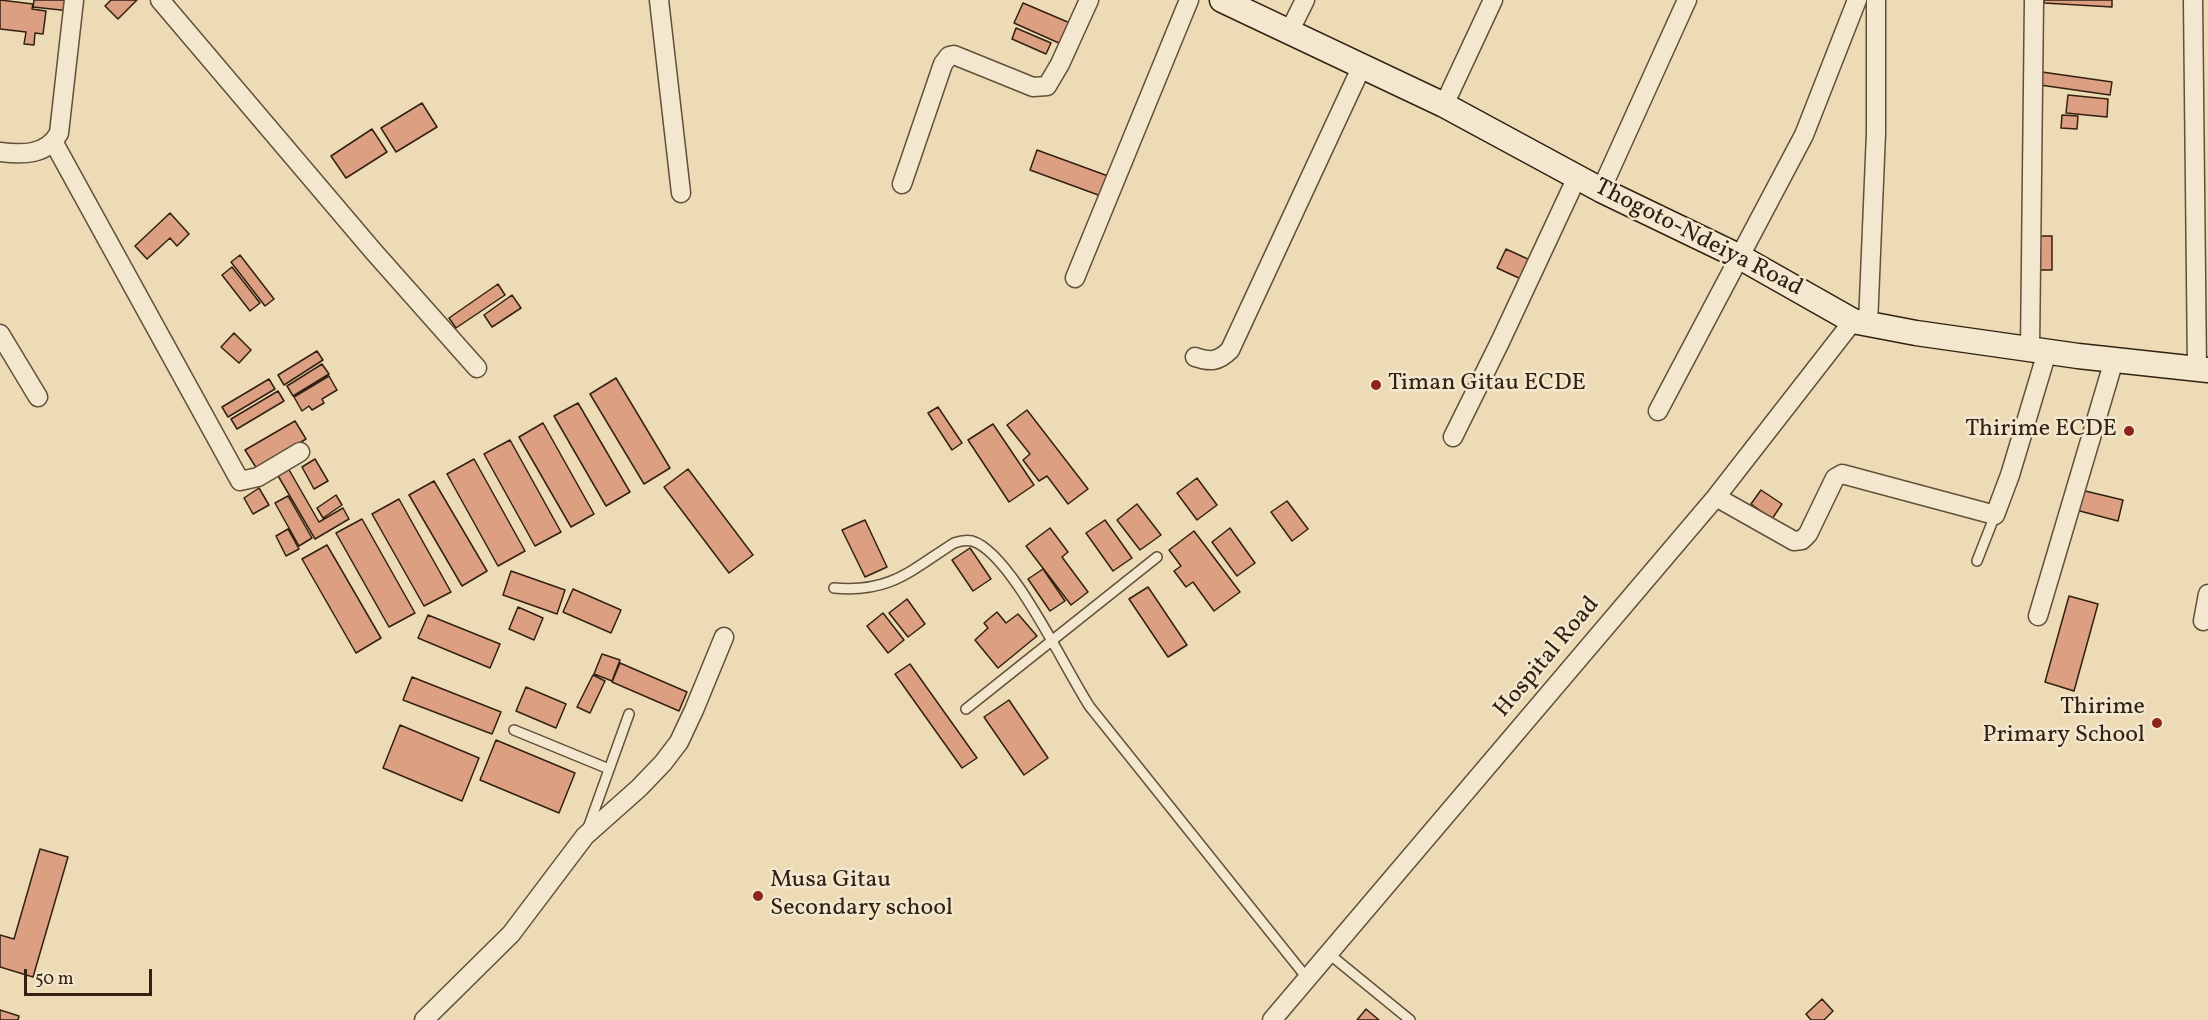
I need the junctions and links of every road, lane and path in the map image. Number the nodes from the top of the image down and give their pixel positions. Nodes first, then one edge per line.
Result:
1 (74, 0) edge
2 (160, 0) edge
3 (659, 0) edge
4 (1089, 0) edge
5 (1189, 0) edge
6 (1222, 0) edge
7 (1305, 0) edge
8 (1493, 0) edge
9 (1687, 0) edge
10 (1857, 0) edge
11 (1876, 0) edge
12 (2034, 0) edge
13 (2193, 0) edge
14 (1289, 32) junction
15 (1362, 68) junction
16 (1444, 105) junction
17 (54, 143) junction
18 (0, 152) edge
19 (1577, 177) junction
20 (902, 184) dead end
21 (1601, 190) junction
22 (681, 193) dead end
23 (1740, 257) junction
24 (1075, 278) dead end
25 (1860, 322) junction
26 (0, 334) edge
27 (2038, 351) junction
28 (1195, 357) dead end
29 (2114, 360) junction
30 (477, 368) dead end
31 (2202, 370) edge
32 (38, 397) dead end
33 (1658, 411) dead end
34 (1453, 436) dead end
35 (300, 452) dead end
36 (1716, 497) junction
37 (1995, 515) junction
38 (1157, 557) dead end
39 (1977, 561) dead end
40 (834, 588) dead end
41 (2208, 594) edge
42 (2037, 616) dead end
43 (2203, 621) dead end
44 (724, 637) dead end
45 (1052, 641) junction
46 (966, 709) dead end
47 (629, 714) dead end
48 (514, 730) dead end
49 (609, 769) junction
50 (585, 836) junction
51 (1328, 953) junction
52 (1307, 978) junction
53 (424, 1020) edge
54 (1272, 1020) edge
55 (1410, 1020) edge

1 - 17 street
2 - 30 street
3 - 22 street
4 - 20 street
5 - 24 street
6 - 14 main road, Thogoto-Ndeiya Road
7 - 14 street
8 - 16 street
9 - 21 street
10 - 23 street
11 - 25 street
12 - 27 street
13 - 31 street
14 - 15 main road, Thogoto-Ndeiya Road
15 - 16 main road, Thogoto-Ndeiya Road
15 - 28 street
16 - 19 main road, Thogoto-Ndeiya Road
17 - 18 street
17 - 35 street
19 - 21 main road, Thogoto-Ndeiya Road
19 - 34 street
21 - 23 main road, Thogoto-Ndeiya Road
23 - 25 main road, Thogoto-Ndeiya Road
23 - 33 street
25 - 27 main road, Thogoto-Ndeiya Road
25 - 36 street, Hospital Road
26 - 32 street
27 - 29 main road, Thogoto-Ndeiya Road
27 - 37 street
29 - 31 main road, Thogoto-Ndeiya Road
29 - 42 street
36 - 37 street
36 - 51 street, Hospital Road
37 - 39 lane
38 - 45 lane
40 - 45 lane
41 - 43 street
44 - 50 street
45 - 46 lane
45 - 52 lane
47 - 49 lane
48 - 49 lane
49 - 50 lane
50 - 53 street
51 - 52 street, Hospital Road
51 - 55 lane
52 - 54 street, Hospital Road

